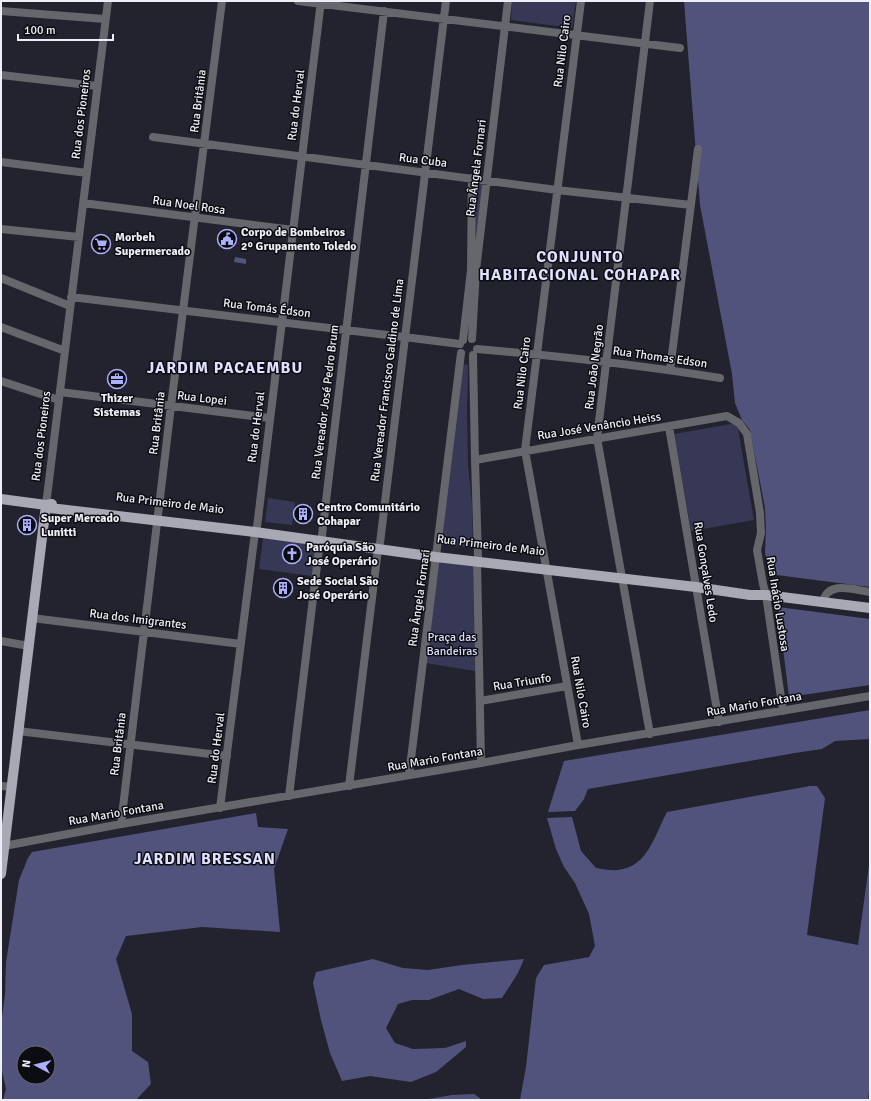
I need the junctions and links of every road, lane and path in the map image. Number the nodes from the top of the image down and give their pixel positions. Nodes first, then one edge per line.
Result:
1 (108, 1) edge
2 (222, 1) edge
3 (298, 1) edge
4 (446, 1) edge
5 (508, 1) edge
6 (581, 1) edge
7 (650, 1) edge
8 (321, 2) edge
9 (1, 11) edge
10 (384, 11) junction
11 (106, 19) junction
12 (444, 19) junction
13 (505, 26) junction
14 (576, 35) junction
15 (645, 44) junction
16 (680, 48) dead end
17 (1, 75) edge
18 (97, 86) junction
19 (153, 137) dead end
20 (204, 143) junction
21 (698, 149) dead end
22 (302, 156) junction
23 (1, 162) edge
24 (365, 164) junction
25 (425, 172) junction
26 (87, 173) junction
27 (472, 178) junction
28 (487, 181) junction
29 (557, 190) junction
30 (627, 197) junction
31 (83, 203) junction
32 (691, 205) junction
33 (195, 217) junction
34 (1, 229) edge
35 (293, 230) junction
36 (79, 237) junction
37 (473, 270) junction
38 (1, 278) edge
39 (72, 297) junction
40 (70, 306) junction
41 (183, 311) junction
42 (281, 322) junction
43 (1, 327) edge
44 (345, 330) junction
45 (404, 337) junction
46 (472, 339) junction
47 (461, 346) junction
48 (65, 350) junction
49 (475, 352) junction
50 (537, 354) junction
51 (606, 362) junction
52 (670, 370) junction
53 (720, 378) dead end
54 (1, 381) edge
55 (59, 396) junction
56 (171, 406) junction
57 (727, 416) joint
58 (269, 418) junction
59 (669, 427) junction
60 (597, 438) junction
61 (525, 450) junction
62 (475, 460) junction
63 (1, 499) edge
64 (46, 505) junction
65 (158, 518) junction
66 (256, 529) junction
67 (321, 538) junction
68 (379, 546) junction
69 (437, 554) junction
70 (478, 559) junction
71 (547, 567) junction
72 (622, 577) junction
73 (696, 585) junction
74 (870, 592) edge
75 (766, 595) junction
76 (823, 602) junction
77 (870, 608) edge
78 (32, 618) junction
79 (144, 632) junction
80 (1, 641) edge
81 (241, 644) junction
82 (29, 646) junction
83 (567, 686) junction
84 (870, 696) edge
85 (480, 701) junction
86 (783, 711) junction
87 (719, 722) junction
88 (18, 731) junction
89 (650, 734) junction
90 (130, 744) junction
91 (578, 745) junction
92 (227, 756) junction
93 (481, 763) junction
94 (409, 775) junction
95 (1, 786) edge
96 (349, 786) junction
97 (12, 787) junction
98 (289, 796) junction
99 (220, 808) junction
100 (121, 824) junction
101 (4, 846) junction
102 (1, 874) edge

1 - 11 street, Rua dos Pioneiros
2 - 20 street, Rua Britânia
3 - 8 street
4 - 12 street, Rua Vereador Francisco Galdino de Lima
5 - 13 street, Rua Ângela Fornari
6 - 14 street, Rua Nilo Cairo
7 - 15 street, Rua João Negrão
8 - 10 street
8 - 22 street, Rua do Herval
9 - 11 street
10 - 12 street
10 - 24 street, Rua Vereador José Pedro Brum
11 - 18 street, Rua dos Pioneiros
12 - 13 street
12 - 25 street, Rua Vereador Francisco Galdino de Lima
13 - 14 street
13 - 28 street, Rua Ângela Fornari
14 - 15 street
14 - 29 street, Rua Nilo Cairo
15 - 16 street
15 - 30 street, Rua João Negrão
17 - 18 street
18 - 26 street, Rua dos Pioneiros
19 - 20 street, Rua Cuba
20 - 22 street, Rua Cuba
20 - 33 street, Rua Britânia
21 - 32 street
22 - 24 street, Rua Cuba
22 - 35 street, Rua do Herval
23 - 26 street
24 - 25 street, Rua Cuba
24 - 44 street, Rua Vereador José Pedro Brum
25 - 27 street, Rua Cuba
25 - 45 street, Rua Vereador Francisco Galdino de Lima
26 - 31 street, Rua dos Pioneiros
27 - 28 street, Rua Cuba
27 - 37 street, Rua Ângela Fornari
28 - 29 street, Rua Cuba
28 - 37 street, Rua Ângela Fornari
29 - 30 street, Rua Cuba
29 - 50 street, Rua Nilo Cairo
30 - 32 street, Rua Cuba
30 - 51 street, Rua João Negrão
31 - 33 street, Rua Noel Rosa
31 - 36 street, Rua dos Pioneiros
32 - 52 street
33 - 35 street, Rua Noel Rosa
33 - 41 street, Rua Britânia
34 - 36 street
35 - 42 street, Rua do Herval
36 - 39 street, Rua dos Pioneiros
37 - 46 street, Rua Ângela Fornari
37 - 47 street, Rua Ângela Fornari
38 - 40 street
39 - 40 street, Rua dos Pioneiros
39 - 41 street, Rua Tomás Édson
40 - 48 street, Rua dos Pioneiros
41 - 42 street, Rua Tomás Édson
41 - 56 street, Rua Britânia
42 - 44 street, Rua Tomás Édson
42 - 58 street, Rua do Herval
43 - 48 street
44 - 45 street, Rua Tomás Édson
44 - 67 street, Rua Vereador José Pedro Brum
45 - 47 street, Rua Tomás Édson
45 - 68 street, Rua Vereador Francisco Galdino de Lima
46 - 47 street
46 - 49 street
47 - 49 street
47 - 69 street, Rua Ângela Fornari
48 - 55 street, Rua dos Pioneiros
49 - 50 street, Rua Thomas Edson
49 - 62 street
50 - 51 street, Rua Thomas Edson
50 - 61 street, Rua Nilo Cairo
51 - 52 street, Rua Thomas Edson
51 - 60 street, Rua João Negrão
52 - 53 street, Rua Thomas Edson
54 - 55 street, Rua Lopei
55 - 56 street, Rua Lopei
55 - 64 street, Rua dos Pioneiros
56 - 58 street, Rua Lopei
56 - 65 street, Rua Britânia
57 - 59 street, Rua José Venâncio Heiss
57 - 75 street, Rua Inácio Lustosa
58 - 66 street, Rua do Herval
59 - 60 street, Rua José Venâncio Heiss
59 - 73 street, Rua Gonçalves Ledo
60 - 61 street, Rua José Venâncio Heiss
60 - 72 street, Rua João Negrão
61 - 62 street, Rua José Venâncio Heiss
61 - 71 street, Rua Nilo Cairo
62 - 70 street
63 - 64 main road, Rua Primeiro de Maio
64 - 65 main road, Rua Primeiro de Maio
64 - 78 main road, Rua dos Pioneiros
65 - 66 main road, Rua Primeiro de Maio
65 - 79 street, Rua Britânia
66 - 67 main road, Rua Primeiro de Maio
66 - 81 street, Rua do Herval
67 - 68 main road, Rua Primeiro de Maio
67 - 98 street, Rua Vereador José Pedro Brum
68 - 69 main road, Rua Primeiro de Maio
68 - 96 street, Rua Vereador Francisco Galdino de Lima
69 - 70 main road, Rua Primeiro de Maio
69 - 94 street, Rua Ângela Fornari
70 - 71 main road, Rua Primeiro de Maio
70 - 85 street
71 - 72 main road, Rua Primeiro de Maio
71 - 83 street, Rua Nilo Cairo
72 - 73 main road, Rua Primeiro de Maio
72 - 89 street, Rua João Negrão
73 - 75 main road, Rua Primeiro de Maio
73 - 87 street, Rua Gonçalves Ledo
74 - 76 street
75 - 76 main road, Rua Primeiro de Maio
75 - 86 street, Rua Inácio Lustosa
76 - 77 main road, Rua Primeiro de Maio
78 - 79 street, Rua dos Imigrantes
78 - 82 main road, Rua dos Pioneiros
79 - 81 street, Rua dos Imigrantes
79 - 90 street, Rua Britânia
80 - 82 street
81 - 92 street, Rua do Herval
82 - 88 main road, Rua dos Pioneiros
83 - 85 street, Rua Triunfo
83 - 91 street, Rua Nilo Cairo
84 - 86 street, Rua Mario Fontana
85 - 93 street
86 - 87 street, Rua Mario Fontana
87 - 89 street, Rua Mario Fontana
88 - 90 street
88 - 97 main road, Rua dos Pioneiros
89 - 91 street, Rua Mario Fontana
90 - 92 street
90 - 100 street, Rua Britânia
91 - 93 street, Rua Mario Fontana
92 - 99 street, Rua do Herval
93 - 94 street, Rua Mario Fontana
94 - 96 street, Rua Mario Fontana
95 - 97 street
96 - 98 street, Rua Mario Fontana
97 - 101 main road, Rua dos Pioneiros
98 - 99 street, Rua Mario Fontana
99 - 100 street, Rua Mario Fontana
100 - 101 street, Rua Mario Fontana
101 - 102 main road, Rua dos Pioneiros

